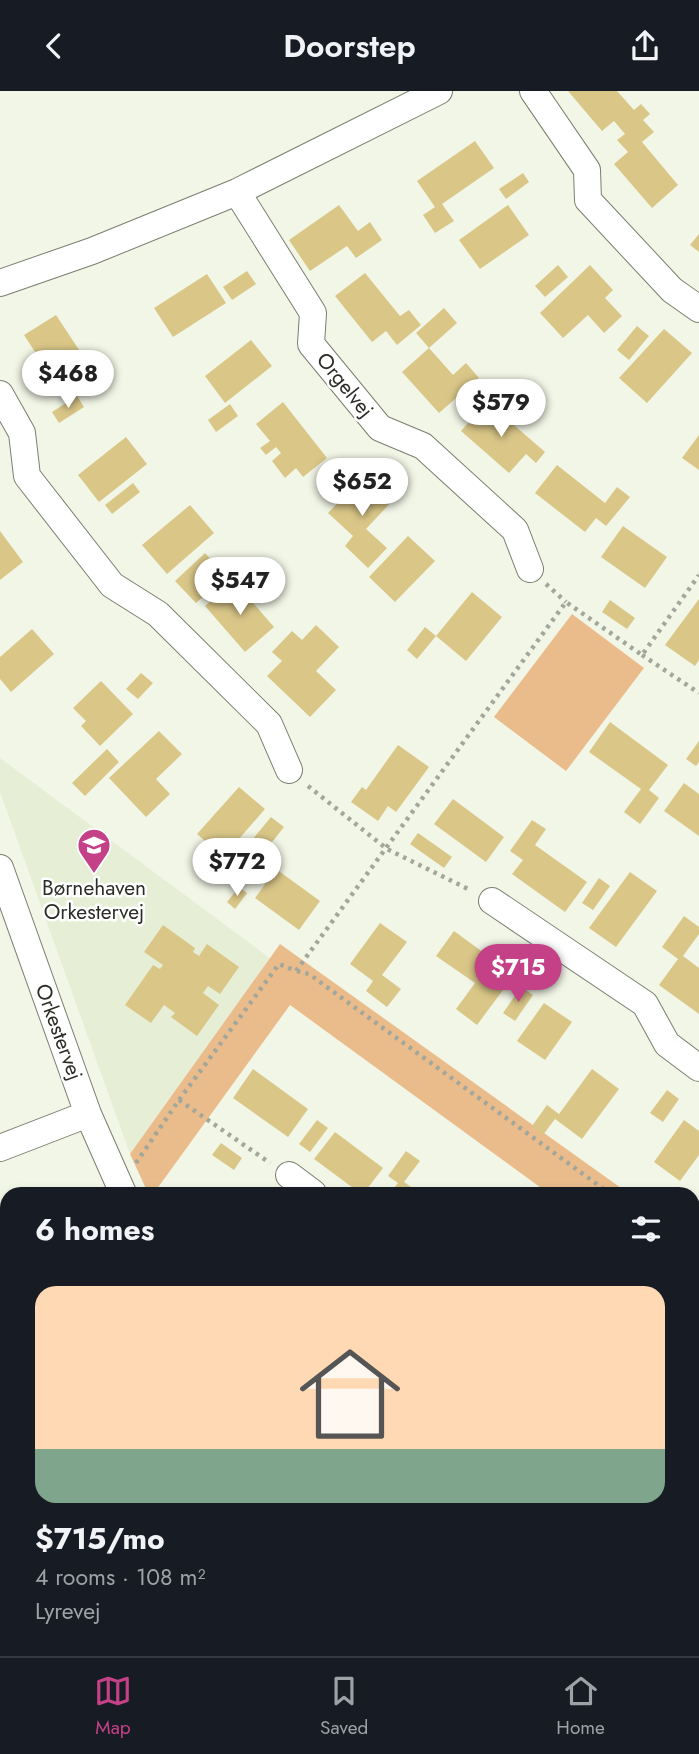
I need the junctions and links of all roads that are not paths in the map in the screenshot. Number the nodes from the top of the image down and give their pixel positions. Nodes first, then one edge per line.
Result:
1 (439, 91) edge
2 (533, 91) edge
3 (237, 192) junction
4 (0, 283) edge
5 (699, 309) edge
6 (0, 394) edge
7 (530, 569) dead end
8 (289, 770) road end
9 (0, 868) edge
10 (492, 901) road end
11 (699, 1068) edge
12 (88, 1114) junction
13 (0, 1148) edge
14 (289, 1175) road end
15 (119, 1184) edge
16 (305, 1187) edge

1 - 3 street
2 - 5 street
3 - 4 street
3 - 7 street, Orgelvej
6 - 8 street
9 - 12 street, Orkestervej
10 - 11 street
12 - 13 street
12 - 15 street, Orkestervej
14 - 16 street

